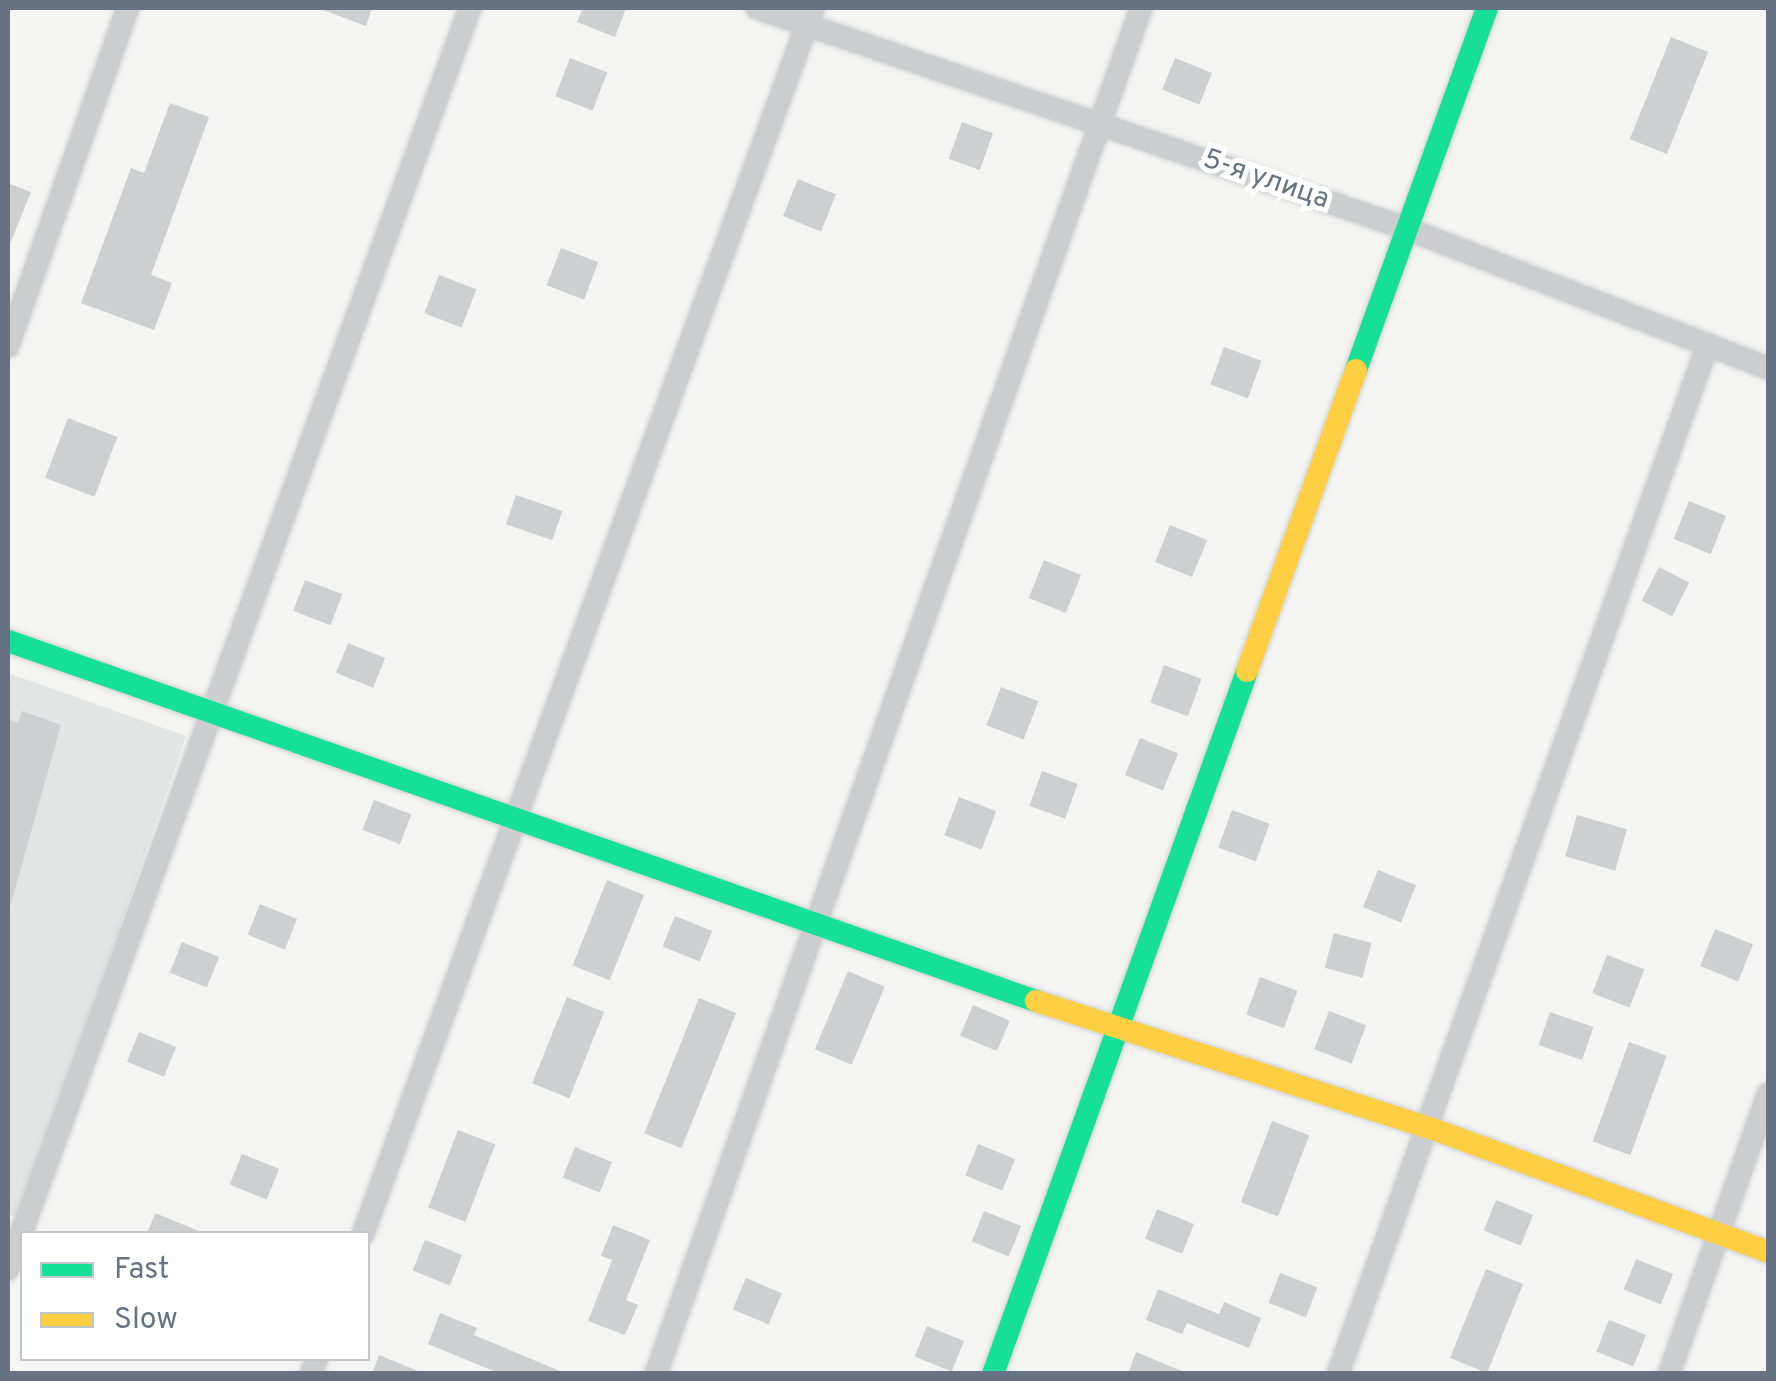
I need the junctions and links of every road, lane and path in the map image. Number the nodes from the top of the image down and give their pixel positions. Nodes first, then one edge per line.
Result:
1 (128, 8) edge
2 (470, 8) edge
3 (757, 8) edge
4 (1141, 8) edge
5 (1487, 8) edge
6 (809, 18) edge
7 (1099, 122) junction
8 (1402, 227) junction
9 (1708, 344) junction
10 (8, 346) edge
11 (1768, 368) edge
12 (8, 641) edge
13 (213, 711) junction
14 (516, 821) junction
15 (818, 930) junction
16 (1121, 1036) junction
17 (1768, 1094) edge
18 (1430, 1128) junction
19 (22, 1231) edge
20 (364, 1231) edge
21 (1717, 1234) junction
22 (20, 1236) edge
23 (1768, 1252) edge
24 (8, 1269) edge
25 (656, 1374) edge
26 (993, 1374) edge
27 (1338, 1374) edge
28 (1669, 1374) edge

1 - 10 street
2 - 13 street
3 - 6 street, 5-я улица
4 - 7 street
5 - 8 street
6 - 7 street, 5-я улица
6 - 14 street
7 - 8 street, 5-я улица
7 - 15 street
8 - 9 street, 5-я улица
8 - 16 street
9 - 11 street, 5-я улица
9 - 18 street
12 - 13 street
13 - 14 street
13 - 19 street
14 - 15 street
14 - 20 street
15 - 16 street
15 - 25 street
16 - 18 street
16 - 26 street
17 - 21 street
18 - 21 street
18 - 27 street
21 - 23 street
21 - 28 street
22 - 24 street

